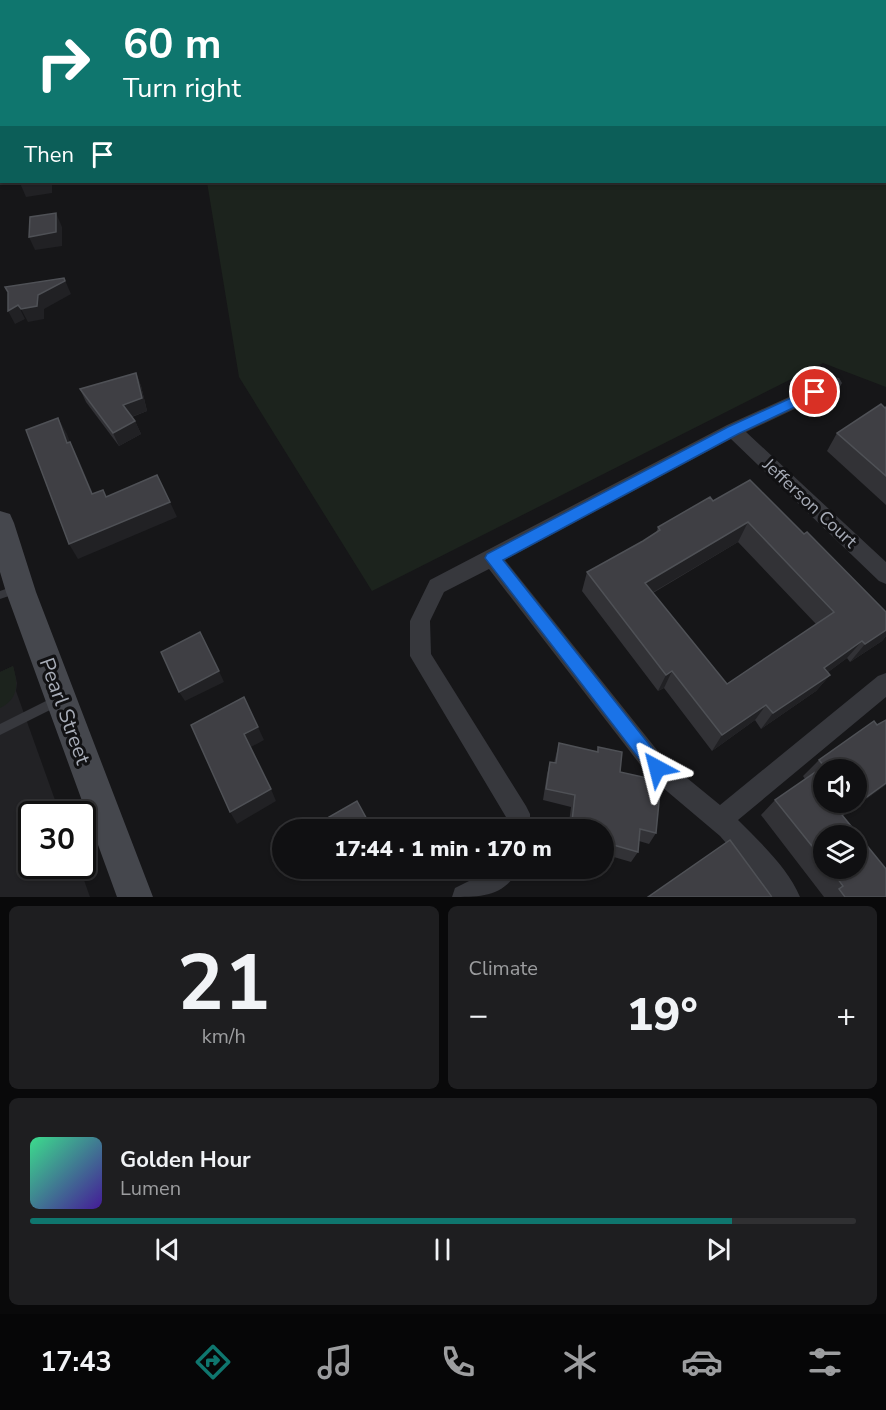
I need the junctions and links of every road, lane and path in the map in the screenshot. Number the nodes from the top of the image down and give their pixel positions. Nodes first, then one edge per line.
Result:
1 (833, 383) dead end
2 (733, 430) junction
3 (0, 523) edge
4 (492, 558) junction
5 (886, 575) edge
6 (10, 592) edge
7 (886, 683) edge
8 (61, 699) junction
9 (0, 730) edge
10 (518, 819) edge
11 (720, 820) junction
12 (497, 879) edge
13 (135, 897) edge
14 (464, 897) edge
15 (788, 897) edge

1 - 2 street
2 - 4 street
2 - 5 street, Jefferson Court
3 - 6 main road, Pearl Street
4 - 10 street
4 - 11 street
6 - 8 main road, Pearl Street
7 - 11 street
8 - 9 lane
8 - 13 main road, Pearl Street
11 - 15 street
12 - 14 street

